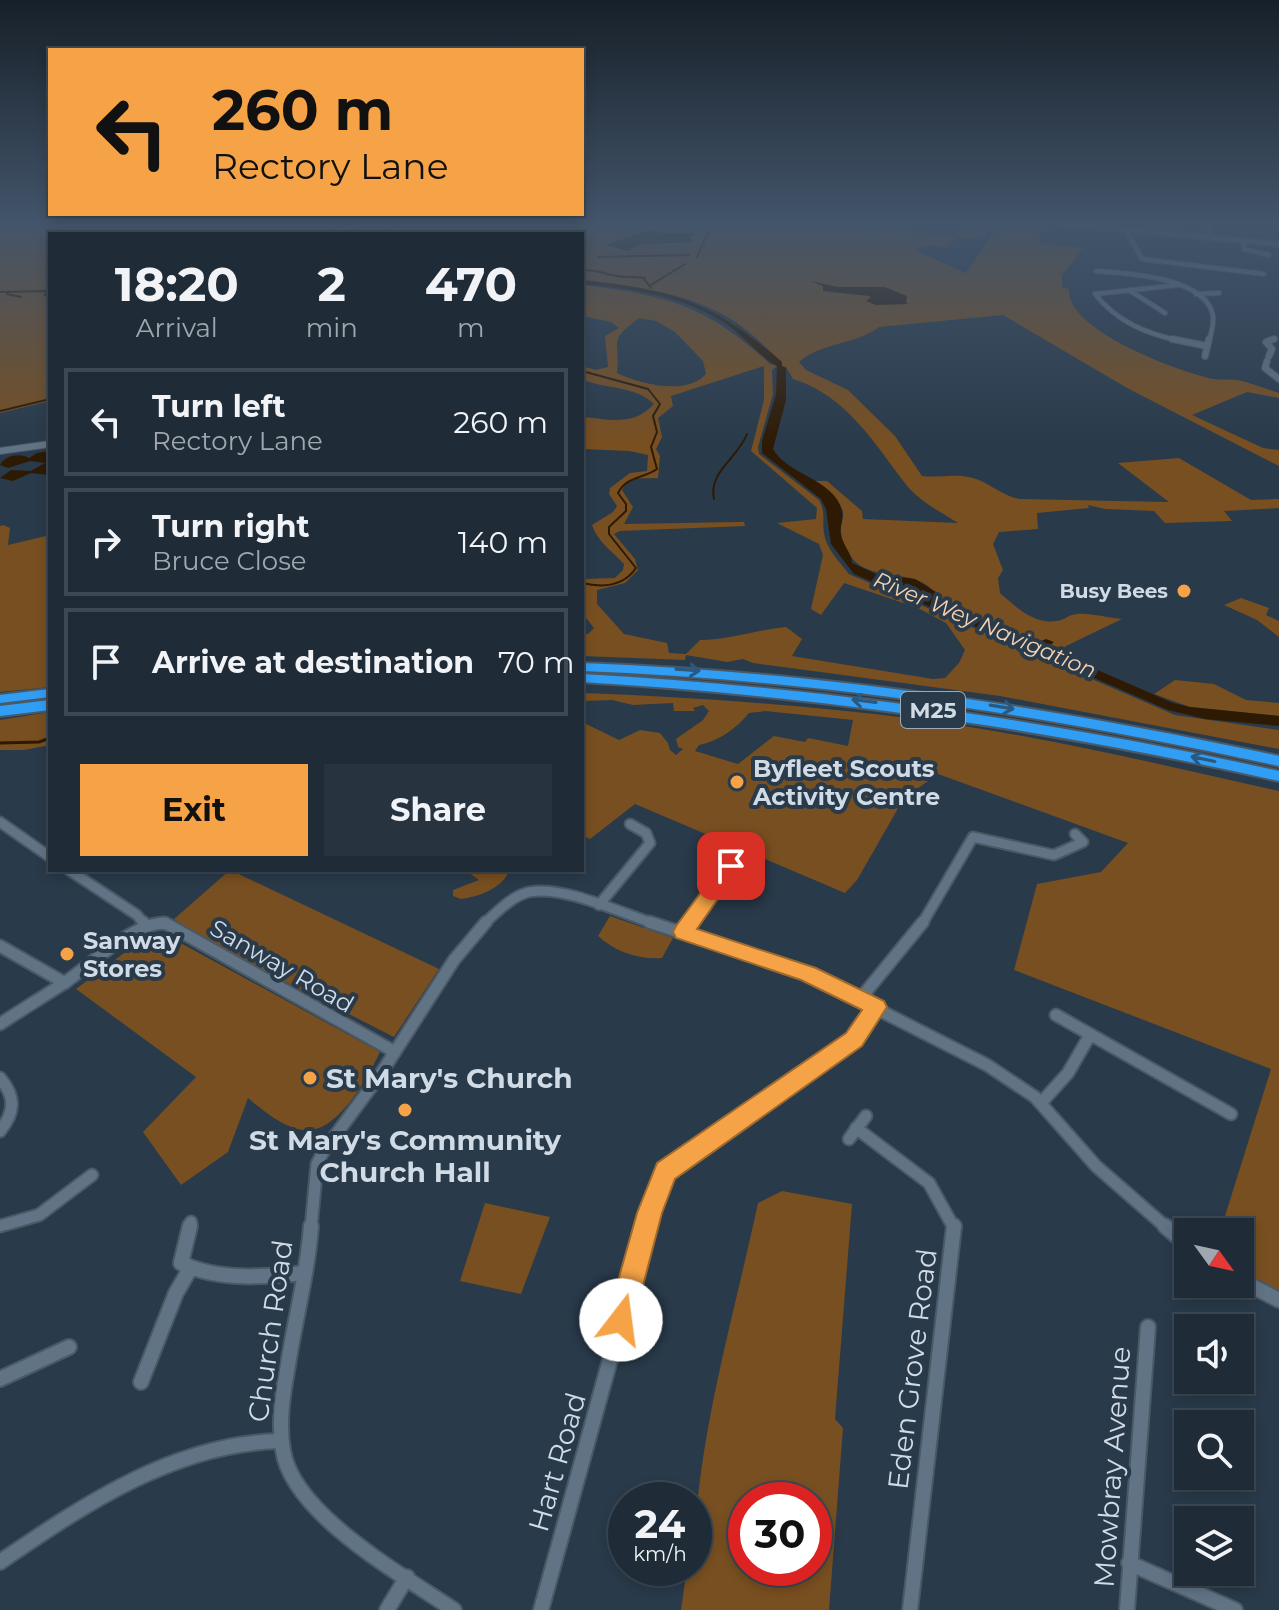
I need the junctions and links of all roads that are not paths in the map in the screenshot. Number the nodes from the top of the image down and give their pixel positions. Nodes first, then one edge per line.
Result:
1 (1097, 296) edge
2 (1139, 296) edge
3 (1198, 296) edge
4 (1165, 313) dead end
5 (1278, 329) edge
6 (1277, 339) edge
7 (1207, 346) junction
8 (1204, 356) dead end
9 (1279, 379) edge
10 (48, 444) edge
11 (0, 451) edge
12 (584, 667) edge
13 (584, 678) edge
14 (48, 693) edge
15 (0, 699) edge
16 (48, 705) edge
17 (0, 711) edge
18 (1279, 761) edge
19 (1279, 776) edge
20 (0, 822) edge
21 (630, 824) dead end
22 (1082, 841) dead end
23 (48, 856) edge
24 (710, 857) dead end
25 (731, 866) junction
26 (72, 872) edge
27 (743, 872) dead end
28 (599, 905) junction
29 (146, 926) junction
30 (683, 932) junction
31 (0, 946) edge
32 (65, 983) junction
33 (860, 999) junction
34 (877, 1007) junction
35 (1056, 1015) dead end
36 (0, 1024) edge
37 (1090, 1035) junction
38 (395, 1052) junction
39 (0, 1078) edge
40 (1041, 1103) junction
41 (1231, 1114) dead end
42 (866, 1116) dead end
43 (0, 1131) edge
44 (92, 1175) dead end
45 (191, 1222) dead end
46 (0, 1226) edge
47 (1174, 1234) edge
48 (190, 1269) junction
49 (305, 1273) junction
50 (1254, 1287) edge
51 (1279, 1300) edge
52 (1148, 1327) dead end
53 (69, 1347) dead end
54 (0, 1379) edge
55 (141, 1382) dead end
56 (281, 1441) junction
57 (0, 1562) edge
58 (1129, 1563) junction
59 (407, 1577) junction
60 (387, 1610) edge
61 (454, 1610) edge
62 (541, 1610) edge
63 (910, 1610) edge
64 (1127, 1610) edge
65 (1235, 1610) edge

1 - 7 street
2 - 4 street
3 - 7 street
5 - 6 street
6 - 9 street
7 - 8 street
10 - 11 street
12 -> 18 highway, M25
19 -> 13 highway, M25
14 - 15 highway
16 - 17 highway
20 - 23 street
21 - 28 street
22 - 33 street
24 - 25 street
25 - 27 street
25 - 30 street
26 - 29 street, Sanway Road
28 - 30 street, Church Road
28 - 38 street, Church Road
29 - 32 street
29 - 38 street, Sanway Road
30 - 33 street, Church Road
31 - 32 street
32 - 36 street
33 - 34 street, Church Road
34 - 40 street, Church Road
34 - 62 street, Hart Road
35 - 37 street
37 - 40 street
37 - 41 street
38 - 49 street, Church Road
39 - 43 street
40 - 47 street, Church Road
42 - 63 street, Eden Grove Road
44 - 46 street
45 - 48 street
48 - 49 street
48 - 55 street
49 - 56 street, Church Road
50 - 51 street
52 - 58 street, Mowbray Avenue
53 - 54 street
56 - 57 street
56 - 59 street, Church Road
58 - 64 street, Mowbray Avenue
58 - 65 street
59 - 60 street
59 - 61 street, Church Road

